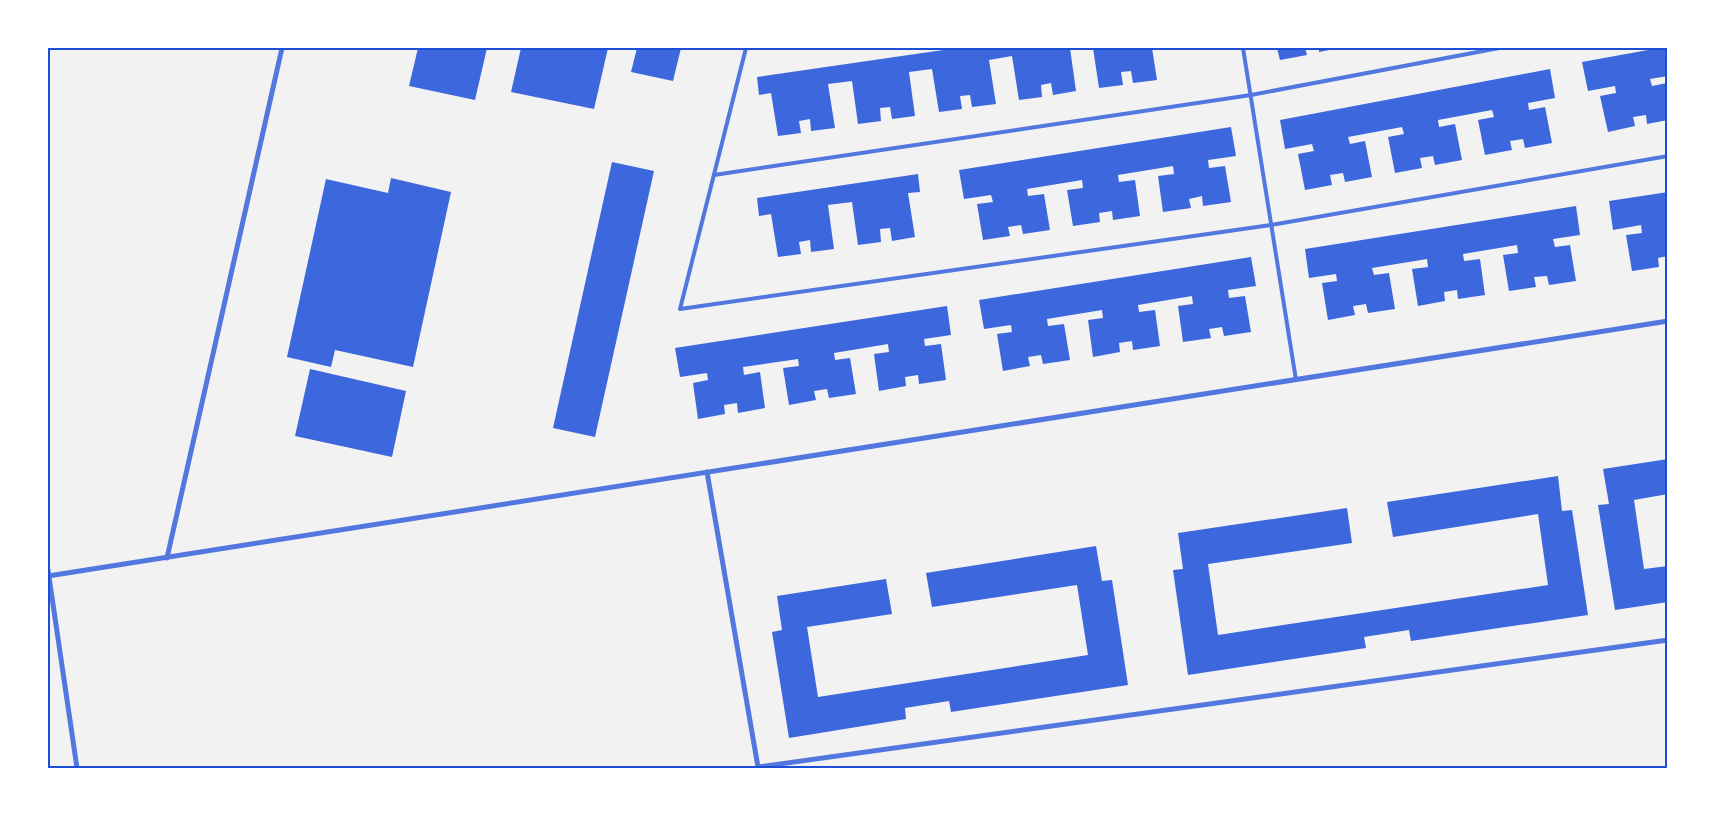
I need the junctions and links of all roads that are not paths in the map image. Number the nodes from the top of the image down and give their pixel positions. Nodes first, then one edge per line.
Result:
1 (282, 48) edge
2 (746, 48) edge
3 (1243, 48) edge
4 (1499, 48) edge
5 (1251, 95) junction
6 (1668, 156) edge
7 (714, 175) junction
8 (1271, 224) junction
9 (1668, 321) edge
10 (1296, 380) junction
11 (707, 472) junction
12 (167, 558) junction
13 (48, 573) edge
14 (1668, 640) edge
15 (77, 768) edge

1 - 12 street
2 - 7 lane
3 - 5 lane
4 - 5 lane
5 - 7 lane
5 - 8 lane
6 - 8 lane
7 - 8 lane
8 - 10 lane
9 - 10 street
10 - 11 street
11 - 12 street
11 - 14 street
12 - 13 street
13 - 15 street

